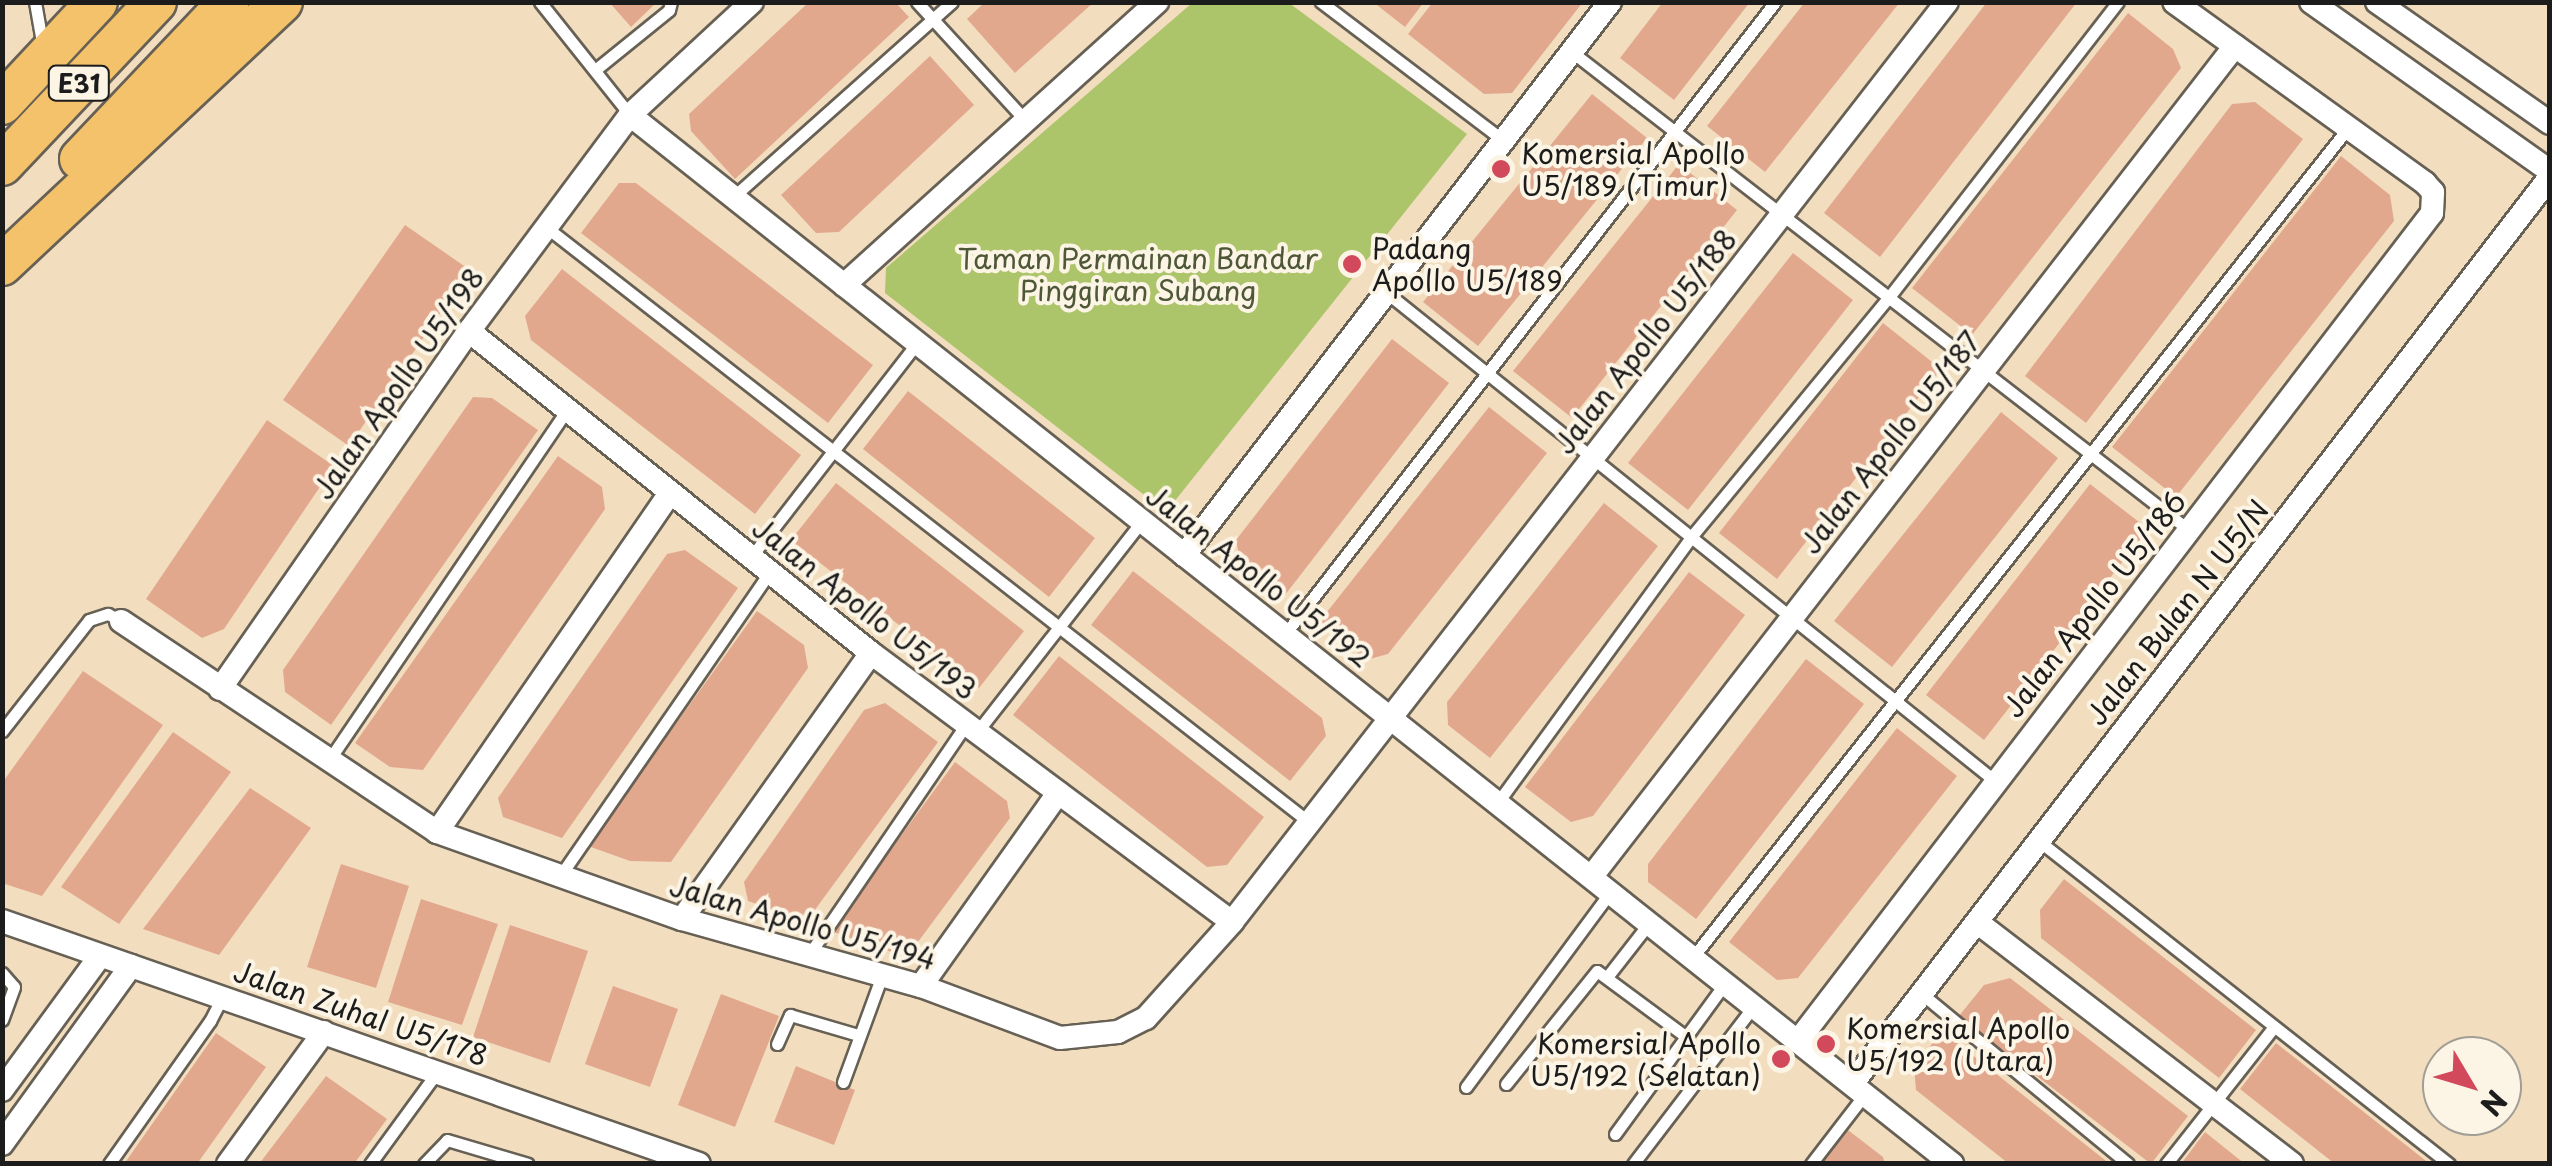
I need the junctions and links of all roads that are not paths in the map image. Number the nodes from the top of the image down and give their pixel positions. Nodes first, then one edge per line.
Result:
1 (35, 2) edge
2 (97, 2) edge
3 (156, 2) edge
4 (229, 2) edge
5 (282, 2) edge
6 (540, 2) edge
7 (672, 2) edge
8 (752, 2) edge
9 (917, 2) edge
10 (952, 2) edge
11 (1157, 2) edge
12 (1320, 2) edge
13 (1610, 2) edge
14 (1776, 2) edge
15 (1947, 2) edge
16 (2118, 2) edge
17 (2174, 2) edge
18 (2310, 2) edge
19 (2377, 2) edge
20 (934, 19) junction
21 (2235, 46) junction
22 (44, 52) dead end
23 (1572, 52) junction
24 (595, 70) junction
25 (10, 81) edge
26 (630, 115) junction
27 (1026, 121) junction
28 (2550, 123) edge
29 (2348, 128) junction
30 (1676, 132) junction
31 (1504, 140) junction
32 (2, 165) edge
33 (2550, 174) edge
34 (732, 197) junction
35 (1783, 215) junction
36 (546, 227) junction
37 (2, 243) edge
38 (2, 265) edge
39 (844, 285) junction
40 (1386, 293) junction
41 (1890, 297) junction
42 (469, 331) junction
43 (918, 344) junction
44 (1984, 370) junction
45 (1485, 372) junction
46 (566, 411) junction
47 (2090, 451) junction
48 (835, 452) junction
49 (1591, 457) junction
50 (669, 495) junction
51 (1142, 521) junction
52 (2190, 530) junction
53 (1691, 537) junction
54 (1184, 555) junction
55 (750, 558) junction
56 (769, 573) junction
57 (1792, 618) junction
58 (121, 621) joint
59 (1060, 628) junction
60 (1285, 634) junction
61 (872, 653) junction
62 (220, 689) junction
63 (1896, 700) junction
64 (1389, 717) junction
65 (972, 728) junction
66 (2, 731) edge
67 (329, 760) junction
68 (1995, 781) junction
69 (1058, 794) junction
70 (1498, 802) junction
71 (1308, 822) junction
72 (437, 832) junction
73 (2039, 841) junction
74 (560, 876) junction
75 (1592, 876) junction
76 (1612, 891) junction
77 (682, 920) junction
78 (2, 921) edge
79 (1232, 922) junction
80 (1650, 922) junction
81 (1977, 922) junction
82 (100, 956) junction
83 (1692, 957) junction
84 (807, 958) junction
85 (131, 966) junction
86 (2, 973) edge
87 (1607, 976) junction
88 (881, 978) junction
89 (1725, 983) junction
90 (921, 986) junction
91 (1922, 994) junction
92 (222, 995) junction
93 (1754, 1006) junction
94 (2, 1020) edge
95 (2274, 1027) junction
96 (324, 1032) junction
97 (858, 1035) junction
98 (1688, 1038) junction
99 (1798, 1041) junction
100 (778, 1044) dead end
101 (437, 1072) junction
102 (843, 1082) dead end
103 (1506, 1084) dead end
104 (1466, 1087) dead end
105 (1858, 1089) junction
106 (2, 1090) edge
107 (2214, 1103) junction
108 (1615, 1134) dead end
109 (2, 1144) edge
110 (1952, 1163) edge
111 (110, 1164) edge
112 (228, 1164) edge
113 (370, 1164) edge
114 (424, 1164) edge
115 (528, 1164) edge
116 (699, 1164) edge
117 (1633, 1164) edge
118 (1811, 1164) edge
119 (2128, 1164) edge
120 (2166, 1164) edge
121 (2292, 1164) edge
122 (2449, 1164) edge

1 - 22 lane
2 - 25 highway, E31
3 - 32 highway, E31
4 - 37 highway
5 - 38 highway
6 - 24 lane
7 - 24 lane
8 - 26 street, Jalan Apollo U5/198
9 - 20 lane
10 - 20 lane
11 - 27 street
12 - 31 lane
13 - 23 street
14 - 30 lane
15 - 35 street, Jalan Apollo U5/188
16 - 41 lane
17 - 21 street
18 - 33 street
19 - 28 street
20 - 27 lane
20 - 34 lane
21 - 29 street
21 - 44 street, Jalan Apollo U5/187
23 - 30 lane
23 - 31 street
24 - 26 lane
26 - 34 street, Jalan Apollo U5/192
26 - 36 street, Jalan Apollo U5/198
27 - 39 street
29 - 47 lane
29 - 52 street, Jalan Apollo U5/186
30 - 35 lane
30 - 45 lane
31 - 40 street
33 - 73 street, Jalan Bulan N U5/N
34 - 39 street, Jalan Apollo U5/192
35 - 41 lane
35 - 49 street, Jalan Apollo U5/188
36 - 42 street, Jalan Apollo U5/198
36 - 48 lane
39 - 43 street, Jalan Apollo U5/192
40 - 45 lane
40 - 54 street
41 - 44 lane
41 - 53 lane
42 - 46 street, Jalan Apollo U5/193
42 - 62 street, Jalan Apollo U5/198
43 - 48 lane
43 - 51 street, Jalan Apollo U5/192
44 - 47 lane
44 - 57 street, Jalan Apollo U5/187
45 - 49 lane
45 - 60 lane
46 - 50 street, Jalan Apollo U5/193
46 - 67 lane
47 - 52 lane
47 - 63 lane
48 - 55 lane
48 - 59 lane
49 - 53 lane
49 - 64 street, Jalan Apollo U5/188
50 - 55 street, Jalan Apollo U5/193
50 - 72 street
51 - 54 street, Jalan Apollo U5/192
51 - 59 lane
52 - 68 street, Jalan Apollo U5/186
53 - 57 lane
53 - 70 lane
54 - 60 street, Jalan Apollo U5/192
55 - 56 street, Jalan Apollo U5/193
56 - 61 street, Jalan Apollo U5/193
56 - 74 lane
57 - 63 lane
57 - 75 street, Jalan Apollo U5/187
58 - 62 street, Jalan Apollo U5/194
58 - 66 lane
59 - 65 lane
59 - 71 lane
60 - 64 street, Jalan Apollo U5/192
61 - 65 street, Jalan Apollo U5/193
61 - 77 street
62 - 67 street, Jalan Apollo U5/194
63 - 68 lane
63 - 83 lane
64 - 70 street, Jalan Apollo U5/192
64 - 71 street, Jalan Apollo U5/194
65 - 69 street, Jalan Apollo U5/193
65 - 84 lane
67 - 72 street, Jalan Apollo U5/194
68 - 99 street, Jalan Apollo U5/186
69 - 79 street, Jalan Apollo U5/193
69 - 90 street
70 - 75 street, Jalan Apollo U5/192
71 - 79 street, Jalan Apollo U5/194
72 - 74 street, Jalan Apollo U5/194
73 - 81 street, Jalan Bulan N U5/N
73 - 95 lane
74 - 77 street, Jalan Apollo U5/194
75 - 76 street, Jalan Apollo U5/192
76 - 80 street, Jalan Apollo U5/192
76 - 104 lane
77 - 84 street, Jalan Apollo U5/194
78 - 82 street, Jalan Zuhal U5/178
79 - 90 street, Jalan Apollo U5/194
80 - 83 street, Jalan Apollo U5/192
80 - 87 lane
81 - 91 street, Jalan Bulan N U5/N
81 - 107 street
82 - 85 street, Jalan Zuhal U5/178
82 - 106 street
83 - 89 street, Jalan Apollo U5/192
84 - 88 street, Jalan Apollo U5/194
85 - 92 street, Jalan Zuhal U5/178
85 - 109 street
86 - 94 lane
87 - 98 lane
87 - 103 lane
88 - 90 street, Jalan Apollo U5/194
88 - 97 lane
89 - 93 street, Jalan Apollo U5/192
89 - 98 lane
91 - 105 street, Jalan Bulan N U5/N
91 - 119 lane
92 - 96 street, Jalan Zuhal U5/178
92 - 111 lane
93 - 99 street, Jalan Apollo U5/192
93 - 117 lane
95 - 107 lane
95 - 122 lane
96 - 101 street, Jalan Zuhal U5/178
96 - 112 street
97 - 100 lane
97 - 102 lane
98 - 108 lane
99 - 105 street, Jalan Apollo U5/192
101 - 113 lane
101 - 116 street, Jalan Zuhal U5/178
105 - 110 street, Jalan Apollo U5/192
105 - 118 lane
107 - 120 lane
107 - 121 street
114 - 115 lane

